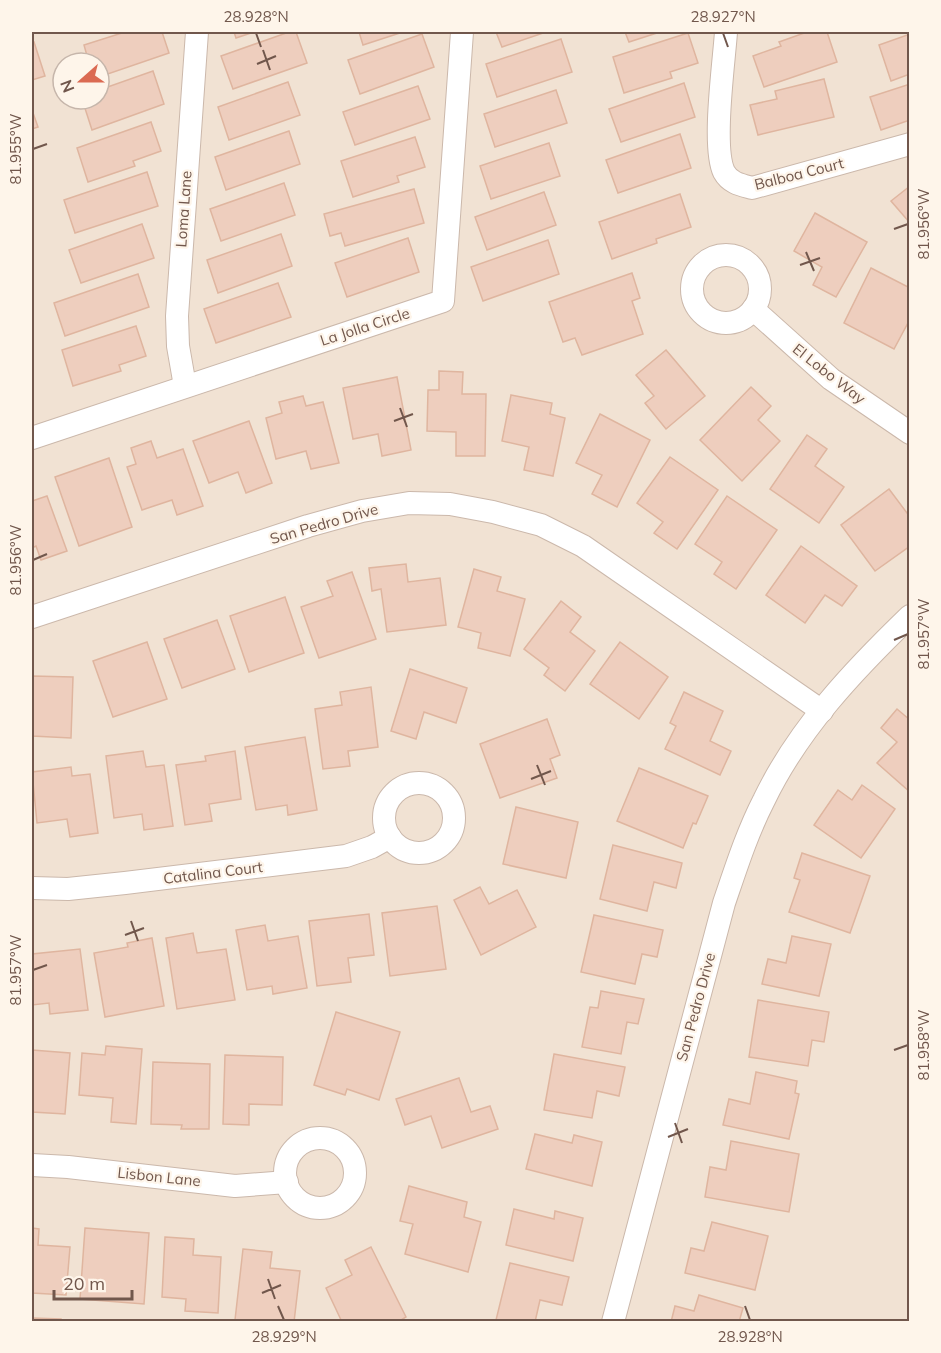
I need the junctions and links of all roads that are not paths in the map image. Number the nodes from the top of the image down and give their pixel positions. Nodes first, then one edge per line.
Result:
1 (197, 32) edge
2 (462, 32) edge
3 (726, 32) edge
4 (909, 144) edge
5 (753, 309) dead end
6 (185, 387) junction
7 (909, 433) edge
8 (32, 438) edge
9 (909, 616) edge
10 (32, 617) edge
11 (822, 711) junction
12 (390, 837) dead end
13 (32, 888) edge
14 (32, 1165) edge
15 (286, 1182) dead end
16 (613, 1322) edge

1 - 6 street, Loma Lane
2 - 6 street, La Jolla Circle
3 - 4 street, Balboa Court
5 - 7 street, El Lobo Way
6 - 8 street, La Jolla Circle
9 - 11 street, San Pedro Drive
10 - 11 street, San Pedro Drive
11 - 16 street, San Pedro Drive
12 - 13 street, Catalina Court
14 - 15 street, Lisbon Lane

